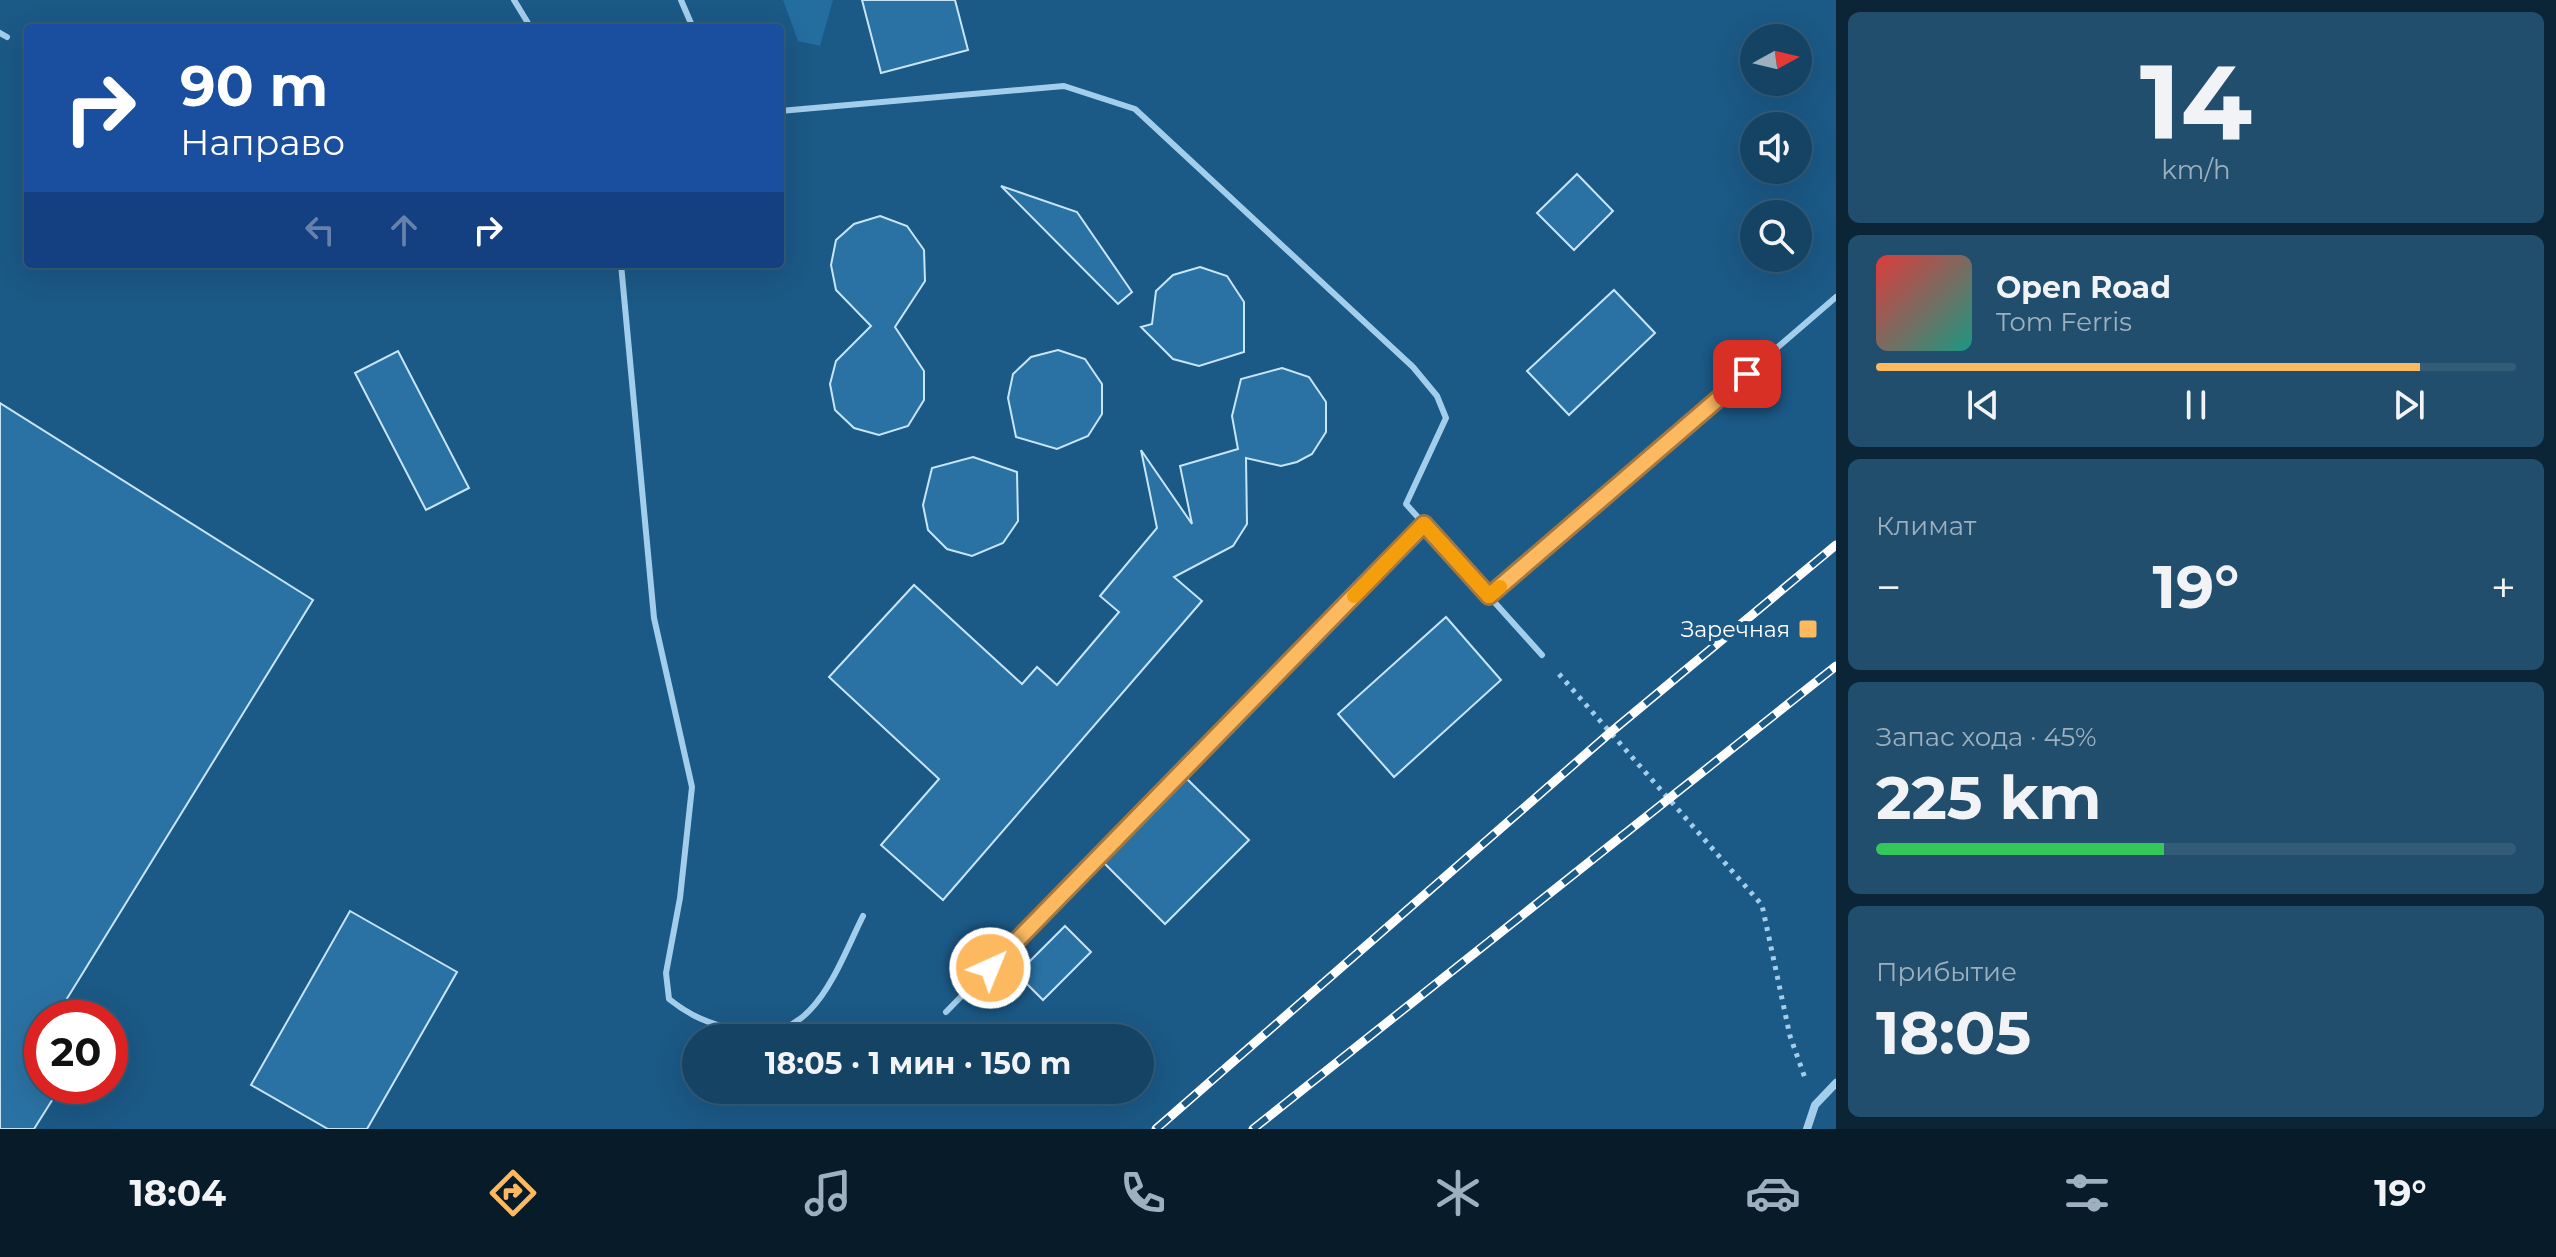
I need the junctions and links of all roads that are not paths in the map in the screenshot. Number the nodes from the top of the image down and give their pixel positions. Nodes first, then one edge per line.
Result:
1 (514, 0) edge
2 (681, 0) edge
3 (529, 24) edge
4 (691, 24) edge
5 (784, 111) edge
6 (621, 268) edge
7 (1836, 297) edge
8 (1424, 524) junction
9 (1489, 596) junction
10 (1542, 655) road end
11 (863, 916) dead end
12 (946, 1012) dead end
13 (1836, 1083) edge
14 (1807, 1129) edge

1 - 3 lane
2 - 4 lane
5 - 8 lane
6 - 11 lane
7 - 9 lane
8 - 9 lane
8 - 12 lane
9 - 10 lane
13 - 14 street

